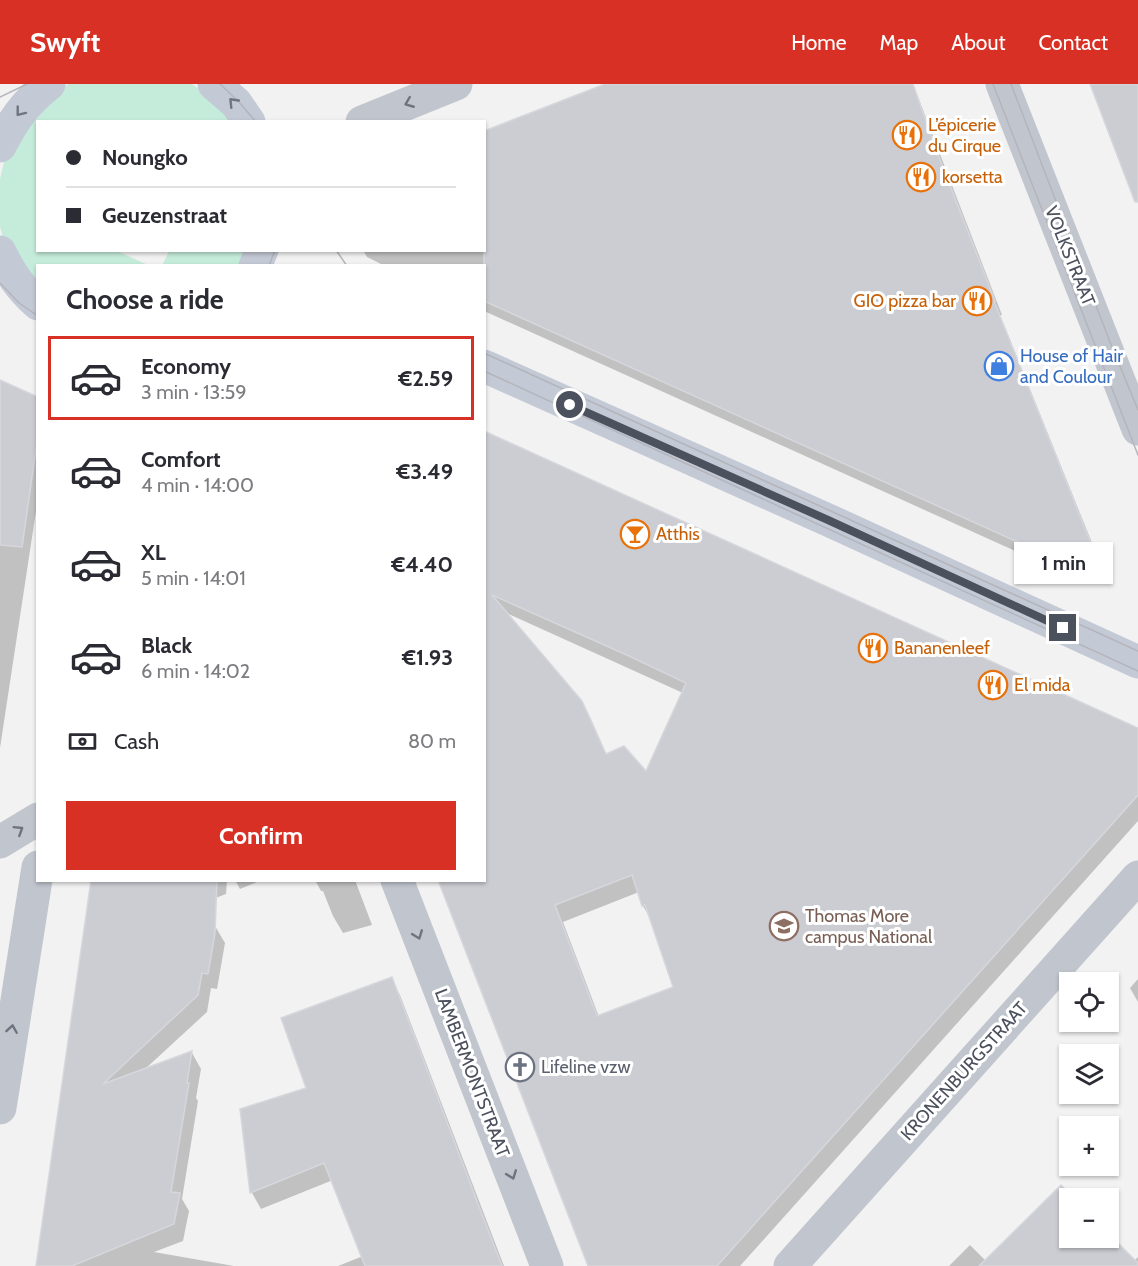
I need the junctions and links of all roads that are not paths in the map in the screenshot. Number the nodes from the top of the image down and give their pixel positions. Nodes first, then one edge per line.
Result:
1 (49, 84) edge
2 (214, 84) edge
3 (456, 84) edge
4 (1002, 84) edge
5 (248, 120) edge
6 (367, 120) edge
7 (0, 146) edge
8 (4, 269) edge
9 (36, 302) edge
10 (486, 367) edge
11 (1138, 429) edge
12 (1138, 662) edge
13 (36, 820) edge
14 (0, 842) edge
15 (1138, 877) edge
16 (36, 880) edge
17 (398, 882) edge
18 (0, 1108) edge
19 (547, 1266) edge
20 (790, 1266) edge

1 -> 7 street
5 -> 2 street
3 -> 6 street
4 - 11 street, VOLKSTRAAT
8 - 9 street
10 - 12 street
14 -> 13 street
15 - 20 street, KRONENBURGSTRAAT
18 -> 16 street
17 -> 19 street, LAMBERMONTSTRAAT

